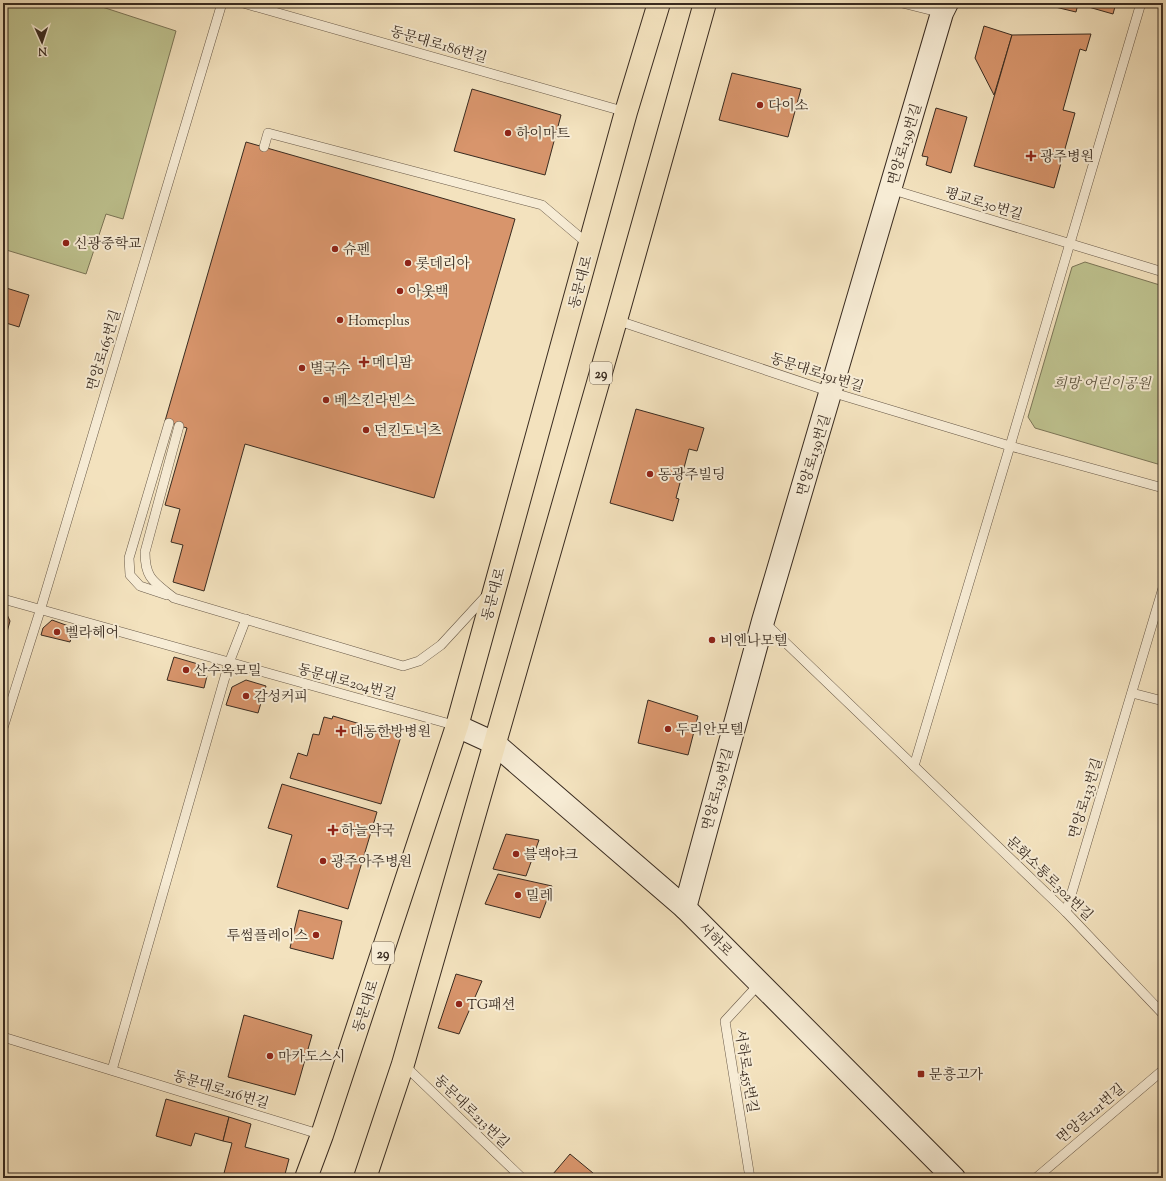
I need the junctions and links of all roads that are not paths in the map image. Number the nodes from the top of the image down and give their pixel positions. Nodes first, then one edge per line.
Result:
1 (222, 3) edge
2 (243, 3) edge
3 (659, 3) edge
4 (705, 3) edge
5 (902, 3) edge
6 (1141, 3) edge
7 (944, 8) edge
8 (626, 112) junction
9 (264, 147) dead end
10 (890, 189) junction
11 (1069, 243) junction
12 (590, 245) junction
13 (1163, 272) edge
14 (616, 320) junction
15 (831, 392) junction
16 (169, 423) dead end
17 (179, 426) dead end
18 (1010, 446) junction
19 (1163, 488) edge
20 (496, 586) junction
21 (1163, 588) edge
22 (174, 598) junction
23 (3, 599) edge
24 (40, 610) junction
25 (246, 619) junction
26 (763, 621) junction
27 (230, 663) junction
28 (1132, 692) junction
29 (1163, 701) edge
30 (6, 704) edge
31 (457, 726) junction
32 (3, 728) edge
33 (494, 743) junction
34 (914, 766) junction
35 (685, 908) junction
36 (1066, 912) junction
37 (761, 983) junction
38 (1163, 1014) edge
39 (3, 1037) edge
40 (403, 1064) junction
41 (112, 1070) junction
42 (1163, 1070) edge
43 (322, 1135) junction
44 (306, 1178) edge
45 (365, 1178) edge
46 (522, 1178) edge
47 (750, 1178) edge
48 (954, 1178) edge
49 (1036, 1178) edge

1 - 24 lane, 면앙로165번길
2 - 8 lane, 동문대로186번길
3 - 8 main road, 동문대로 / 29
4 - 14 main road, 29
5 - 7 lane
6 - 11 lane
7 - 10 street, 면앙로139번길
8 - 12 main road, 동문대로 / 29
9 - 12 lane
10 - 11 lane, 평교로30번길
10 - 15 street, 면앙로139번길
11 - 13 lane, 평교로30번길
11 - 18 lane
12 - 20 main road, 동문대로 / 29
14 - 15 lane, 동문대로191번길
14 - 33 main road, 29
15 - 18 lane, 동문대로191번길
15 - 26 street, 면앙로139번길
16 - 22 lane
17 - 22 lane
18 - 19 lane, 동문대로191번길
18 - 34 lane
20 - 25 lane
20 - 31 main road, 동문대로 / 29
21 - 28 lane, 면앙로133번길
22 - 25 lane
23 - 24 lane, 동문대로204번길
24 - 27 lane, 동문대로204번길
24 - 30 lane, 면앙로165번길
25 - 27 lane
26 - 34 lane, 문화소통로302번길
26 - 35 street, 면앙로139번길
27 - 31 lane, 동문대로204번길
27 - 41 lane
28 - 29 lane
28 - 36 lane, 면앙로133번길
30 - 32 lane, 면앙로165번길
31 - 33 street, 서하로
31 - 43 main road, 동문대로 / 29
33 - 35 street, 서하로
33 - 40 main road, 29
34 - 36 lane, 문화소통로302번길
35 - 37 street, 서하로
36 - 38 lane, 문화소통로302번길
37 - 47 lane, 서하로455번길
37 - 48 street, 서하로
39 - 41 lane, 동문대로216번길
40 - 45 main road, 29
40 - 46 lane, 동문대로213번길
41 - 43 lane, 동문대로216번길
42 - 49 lane, 면앙로121번길
43 - 44 main road, 동문대로 / 29

